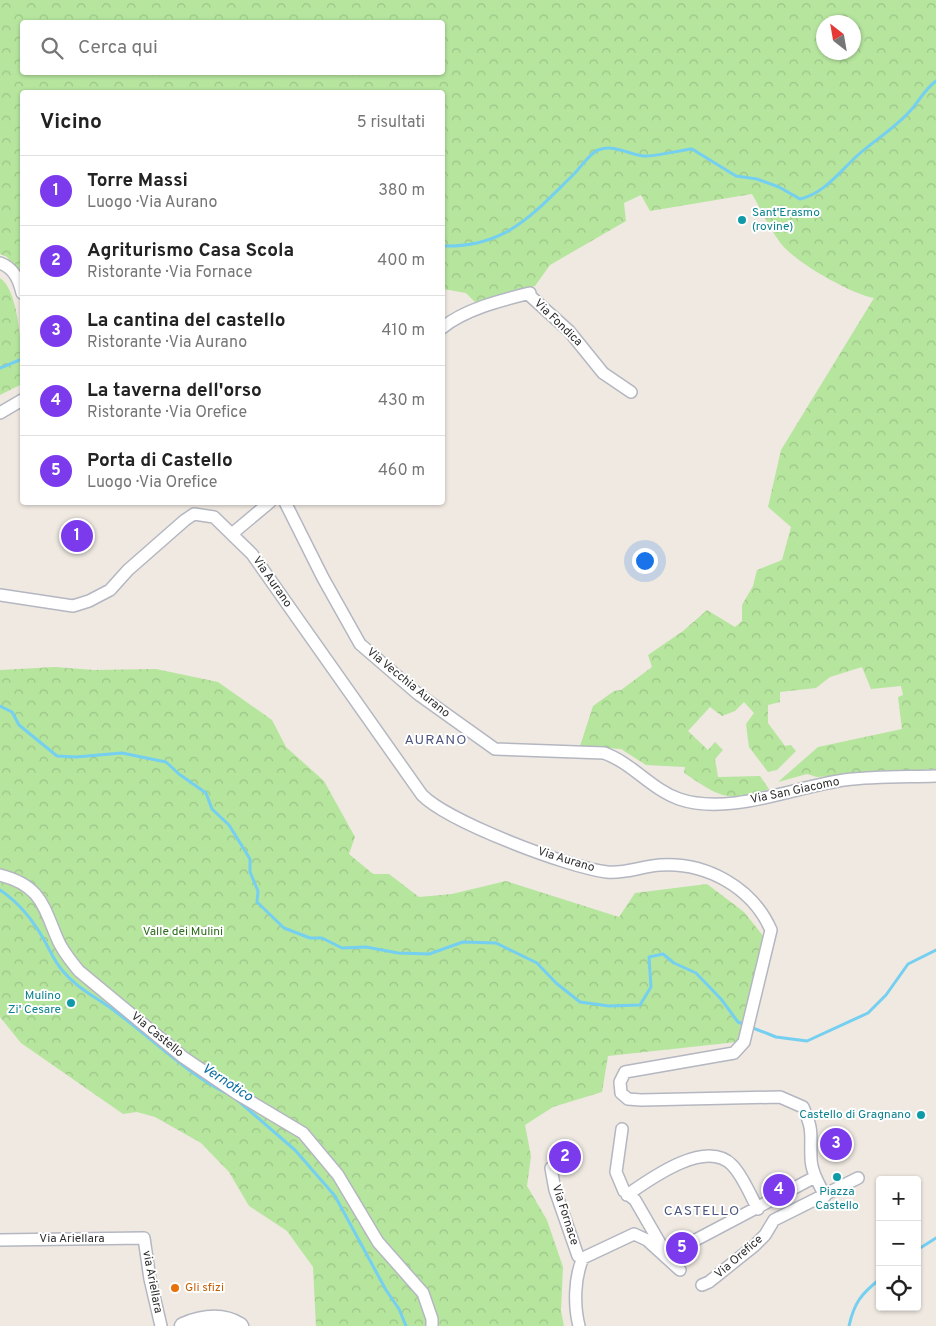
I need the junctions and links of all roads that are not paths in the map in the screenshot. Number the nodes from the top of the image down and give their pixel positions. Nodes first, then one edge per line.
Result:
1 (0, 263) edge
2 (20, 285) edge
3 (445, 326) edge
4 (631, 392) dead end
5 (20, 401) edge
6 (0, 413) edge
7 (266, 505) edge
8 (286, 505) edge
9 (233, 533) junction
10 (0, 596) edge
11 (488, 746) joint
12 (936, 776) edge
13 (0, 875) edge
14 (622, 1129) dead end
15 (550, 1168) dead end
16 (815, 1177) junction
17 (858, 1178) dead end
18 (627, 1194) junction
19 (825, 1196) junction
20 (758, 1209) junction
21 (144, 1238) joint
22 (0, 1240) edge
23 (656, 1244) junction
24 (583, 1258) junction
25 (680, 1270) dead end
26 (702, 1285) dead end
27 (161, 1326) edge
28 (183, 1326) edge
29 (240, 1326) edge
30 (432, 1326) edge
31 (579, 1326) edge

1 - 2 street
3 - 4 street, Via Fondica
5 - 6 street
7 - 9 street
8 - 11 street, Via Vecchia Aurano
9 - 10 street, Via Aurano
9 - 16 street, Via Aurano
11 - 12 street, Via San Giacomo
13 - 30 street, Via Castello
14 - 18 street
15 - 24 street, Via Fornace
16 - 19 street
16 - 20 street
17 - 19 street, Via Orefice
18 - 20 street
18 - 23 street
19 - 26 street, Via Orefice
20 - 23 street
21 - 22 street, Via Ariellara
21 - 27 street, via Ariellara
23 - 24 street
23 - 25 street
24 - 31 street
28 - 29 main road

